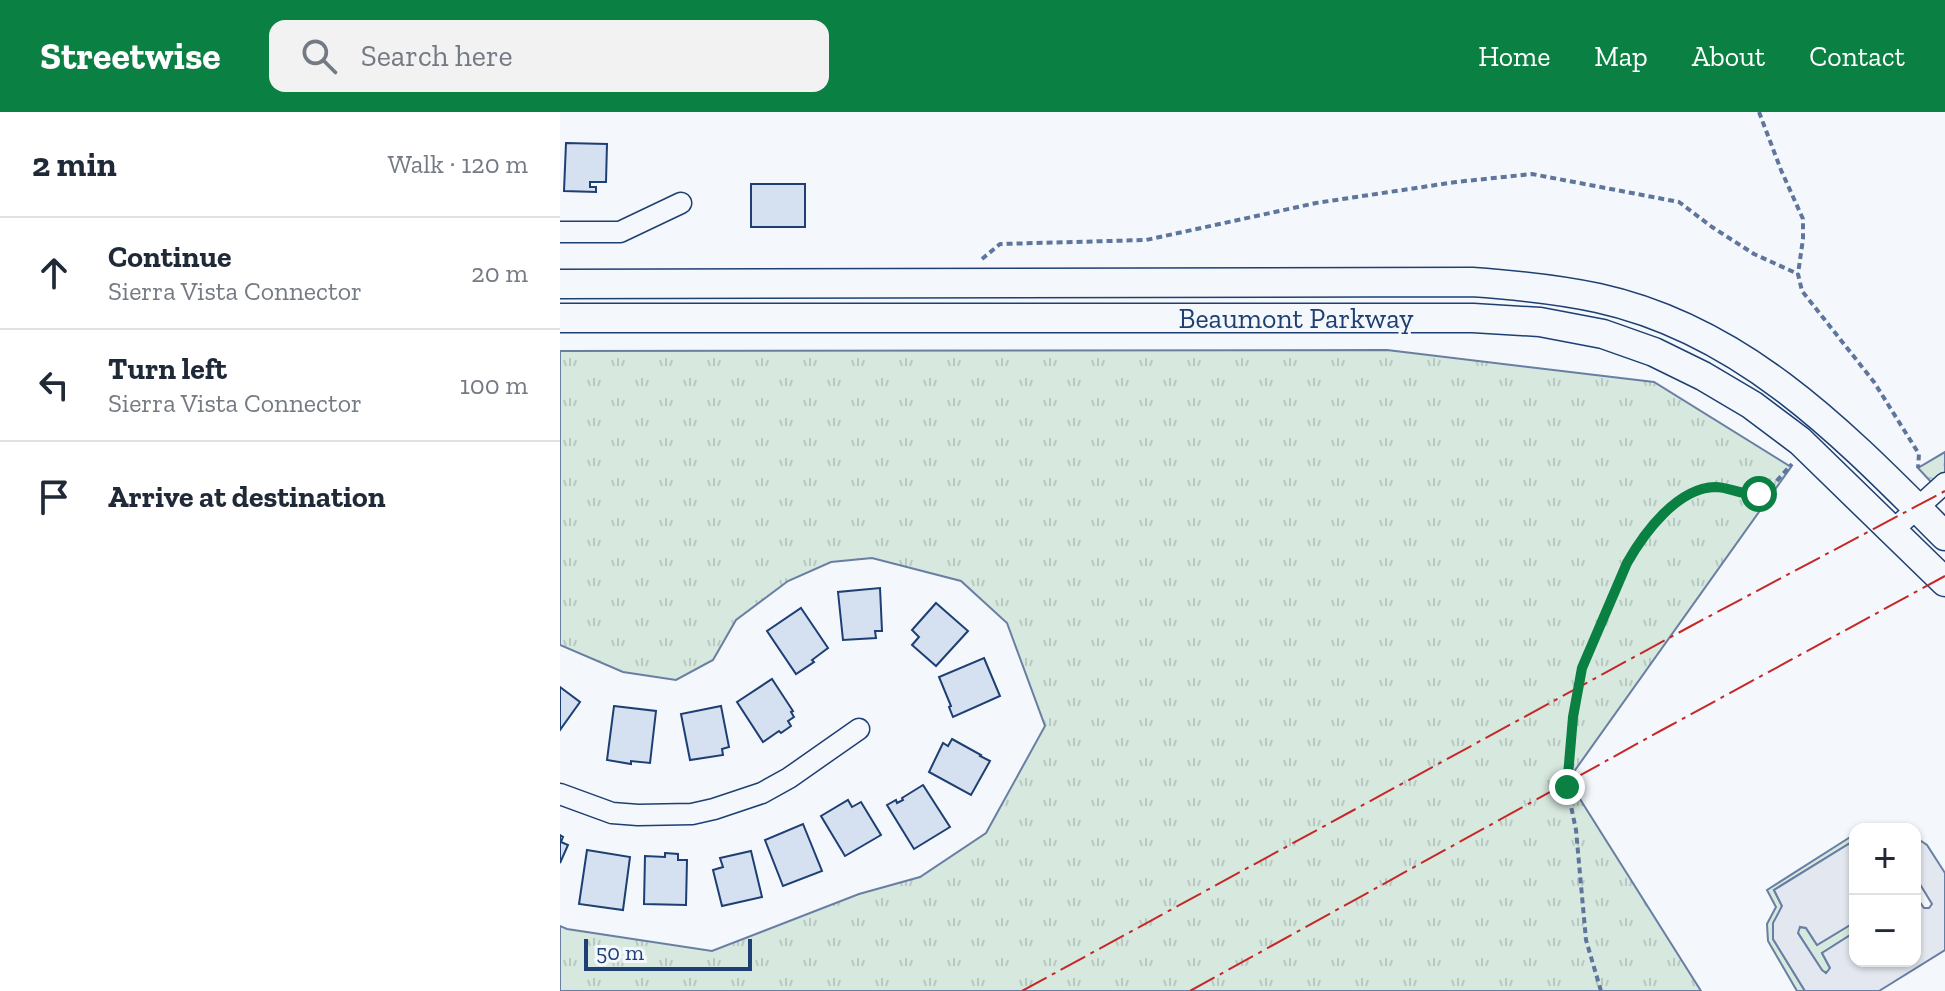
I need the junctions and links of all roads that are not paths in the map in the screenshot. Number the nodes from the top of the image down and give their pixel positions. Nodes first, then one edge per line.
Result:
1 (681, 203) dead end
2 (560, 232) edge
3 (560, 284) edge
4 (560, 318) edge
5 (1945, 483) edge
6 (1936, 522) edge
7 (1901, 540) junction
8 (1945, 582) edge
9 (859, 729) dead end
10 (560, 794) edge

1 - 2 street
3 - 6 street, Beaumont Parkway
4 - 7 street, Beaumont Parkway
5 - 6 street
6 - 7 street
7 - 8 street, Beaumont Parkway
9 - 10 street

